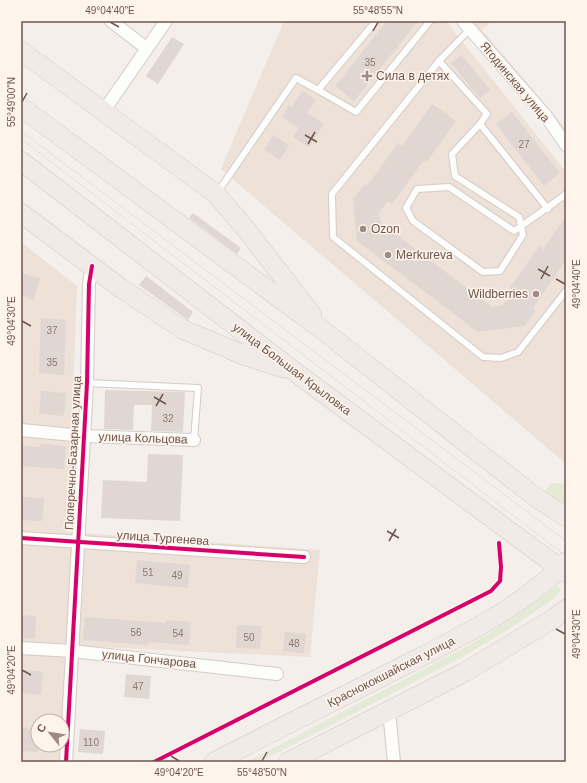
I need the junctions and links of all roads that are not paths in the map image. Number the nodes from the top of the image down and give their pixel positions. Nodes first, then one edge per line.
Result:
1 (111, 21) edge
2 (166, 21) edge
3 (376, 21) edge
4 (430, 21) edge
5 (471, 24) edge
6 (146, 48) junction
7 (21, 51) edge
8 (439, 61) junction
9 (318, 90) junction
10 (21, 107) edge
11 (103, 112) junction
12 (480, 124) junction
13 (566, 145) edge
14 (21, 161) edge
15 (216, 194) junction
16 (566, 194) edge
17 (548, 209) junction
18 (21, 213) edge
19 (92, 266) junction
20 (566, 291) edge
21 (324, 332) junction
22 (295, 372) junction
23 (87, 382) junction
24 (21, 430) edge
25 (84, 436) junction
26 (194, 440) joint
27 (566, 517) edge
28 (21, 538) edge
29 (78, 542) junction
30 (304, 557) dead end
31 (564, 568) edge
32 (566, 609) edge
33 (21, 648) edge
34 (72, 651) junction
35 (277, 674) dead end
36 (389, 711) junction
37 (66, 762) edge
38 (214, 762) edge
39 (288, 762) edge
40 (394, 762) edge

1 - 6 street
2 - 6 street
3 - 9 lane
4 - 9 lane
5 - 8 lane
5 - 13 street, Ягодинская улица
6 - 11 street
7 - 11 main road
8 - 12 lane
8 - 20 lane
9 - 15 lane
10 - 21 main road
11 - 15 main road
12 - 17 lane
12 - 17 lane
14 - 22 main road, улица Большая Крыловка
15 - 21 main road
16 - 17 lane
18 - 19 main road
19 - 22 main road
19 - 23 street, Поперечно-Базарная улица
21 - 27 main road
22 - 31 main road, улица Большая Крыловка
23 - 25 street, Поперечно-Базарная улица
23 - 26 lane
24 - 25 street, улица Кольцова
25 - 26 street, улица Кольцова
25 - 29 street, Поперечно-Базарная улица
28 - 29 street, улица Тургенева
29 - 30 street, улица Тургенева
29 - 34 street, Поперечно-Базарная улица
31 - 38 main road, Краснококшайская улица
32 - 36 main road
33 - 34 street, улица Гончарова
34 - 35 street, улица Гончарова
34 - 37 street, Поперечно-Базарная улица
36 - 39 main road
36 - 40 street

